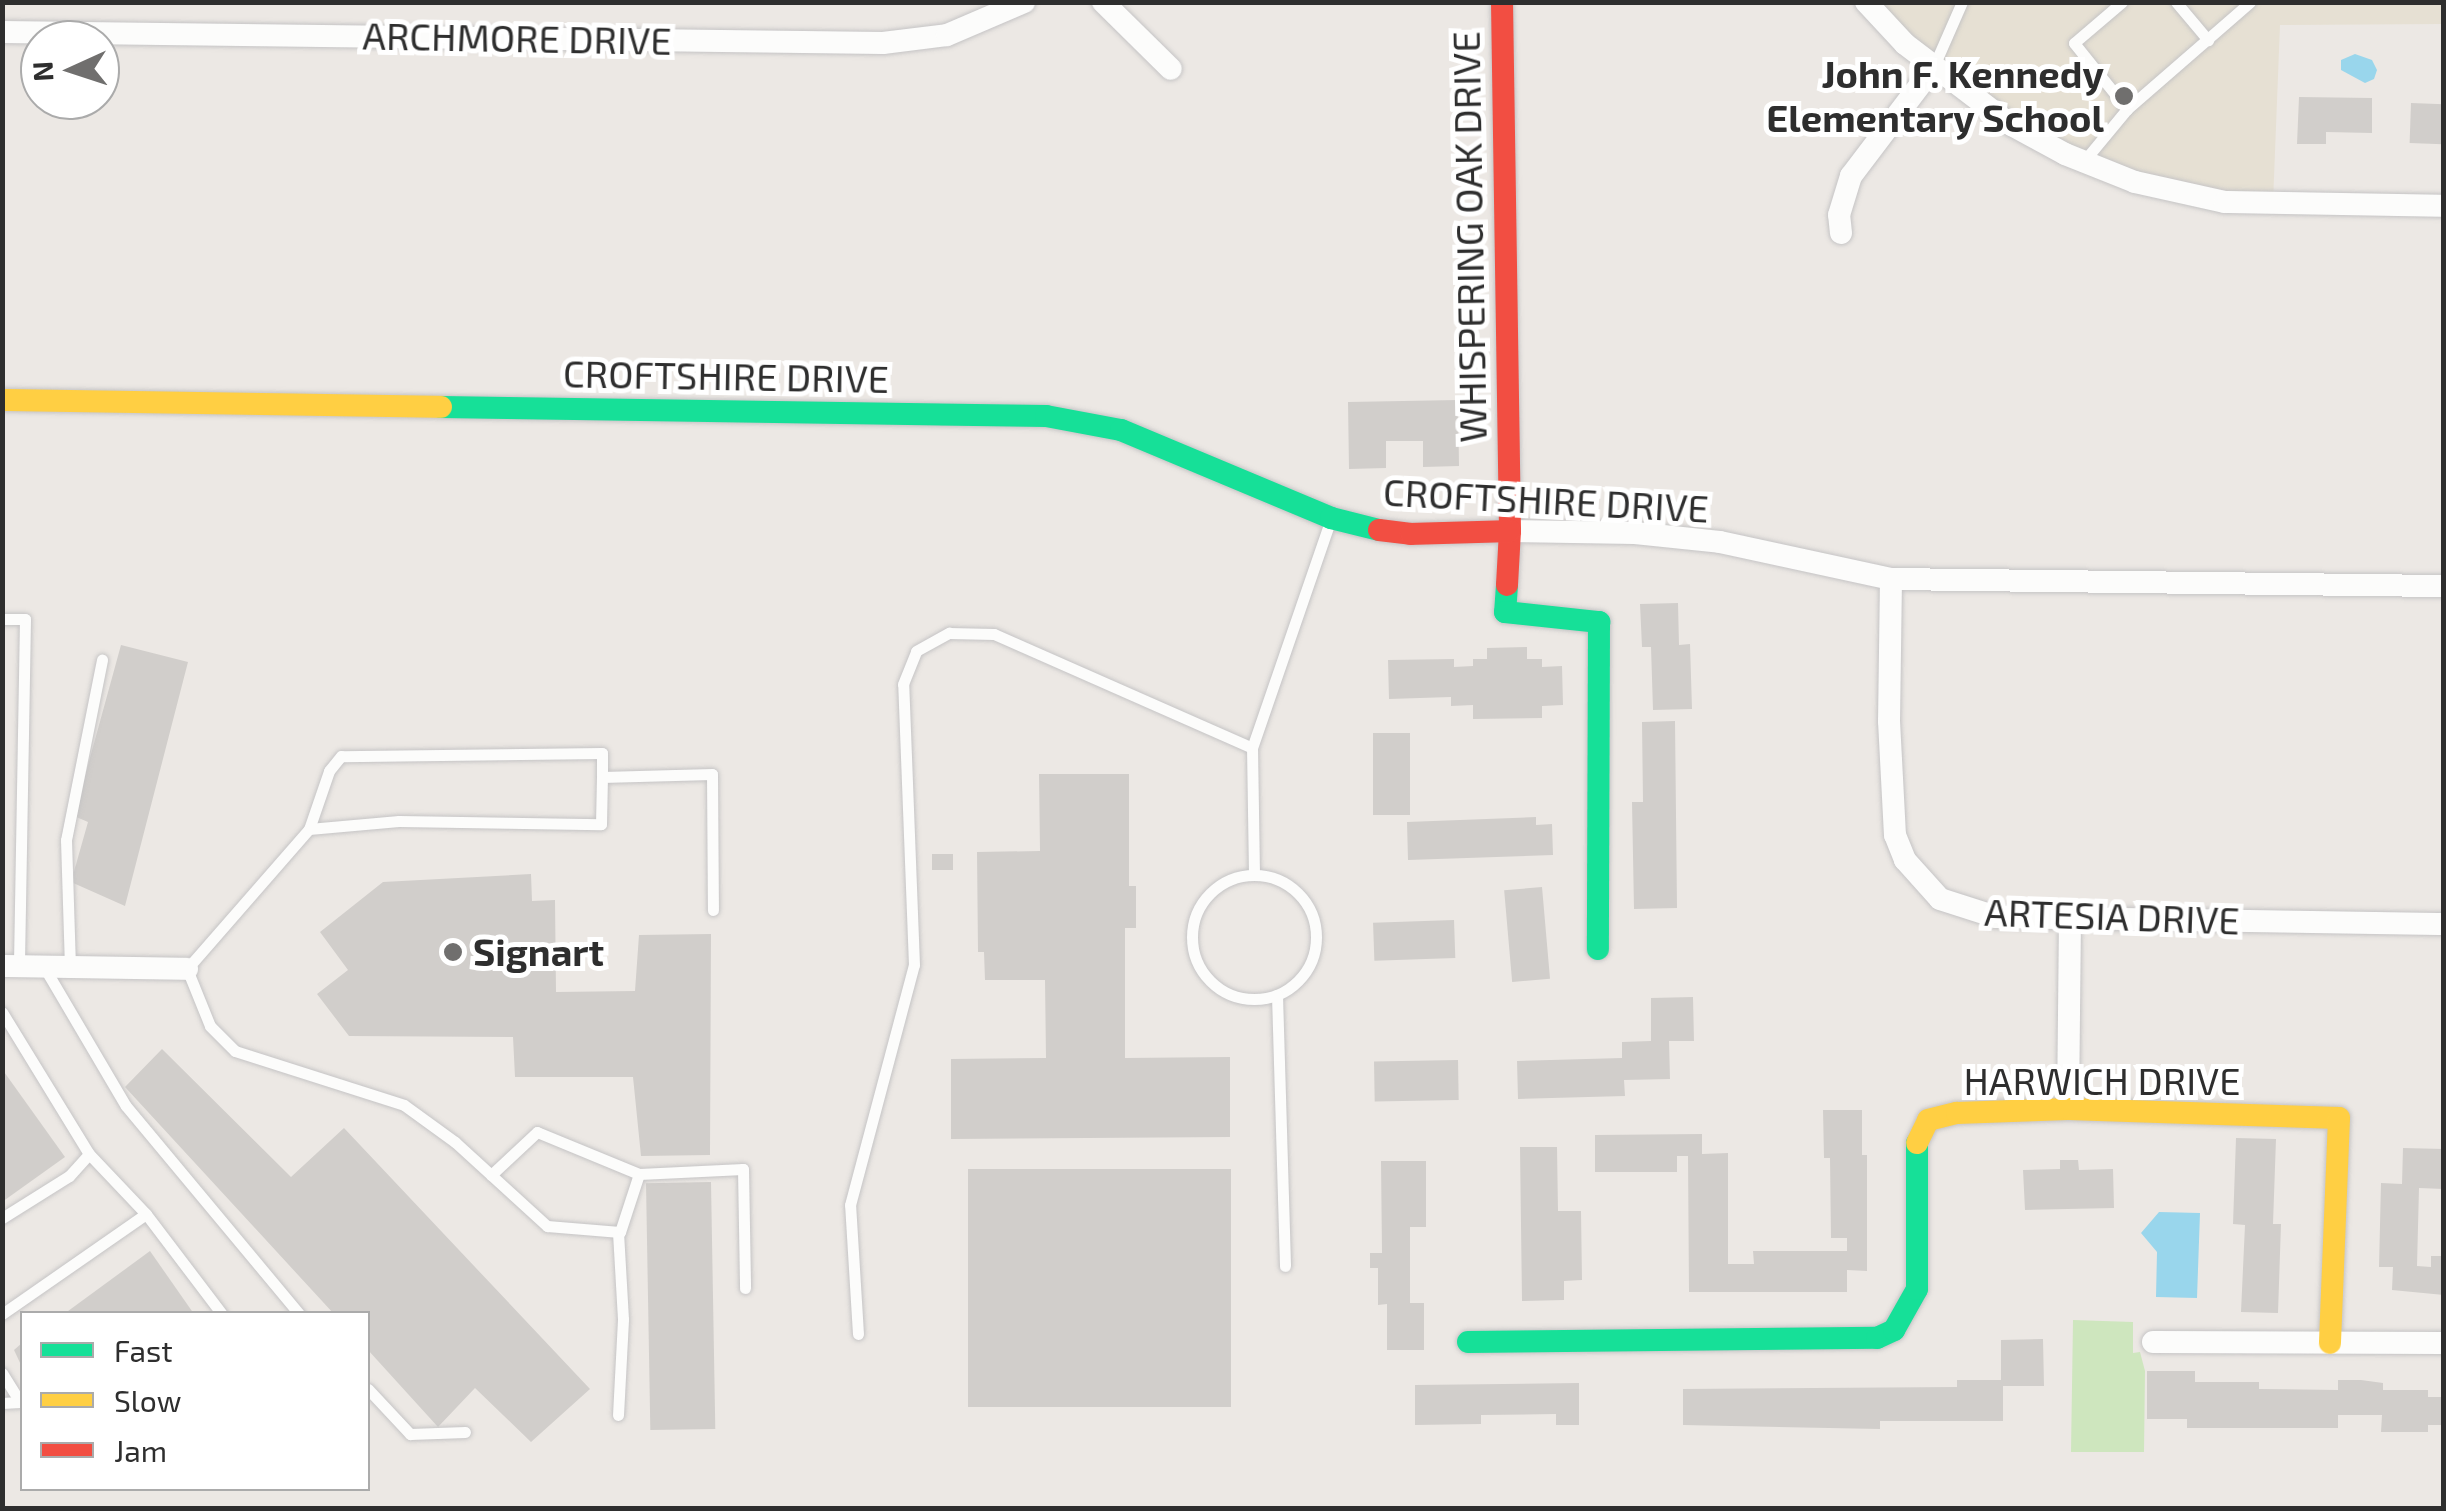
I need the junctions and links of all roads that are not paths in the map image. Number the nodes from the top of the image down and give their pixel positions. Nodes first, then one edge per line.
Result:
1 (1024, 2) edge
2 (1103, 2) edge
3 (1502, 2) edge
4 (1866, 2) edge
5 (1962, 2) edge
6 (2122, 2) edge
7 (2176, 2) edge
8 (2250, 2) edge
9 (2, 32) edge
10 (2208, 40) junction
11 (1933, 68) junction
12 (1171, 69) dead end
13 (2128, 109) junction
14 (2084, 162) junction
15 (2444, 206) edge
16 (1841, 234) dead end
17 (2, 400) edge
18 (1332, 518) junction
19 (1510, 532) junction
20 (1891, 579) junction
21 (2444, 586) edge
22 (2, 619) edge
23 (102, 660) dead end
24 (1252, 748) junction
25 (602, 777) junction
26 (309, 828) junction
27 (1254, 874) junction
28 (713, 910) dead end
29 (2070, 920) junction
30 (2444, 924) edge
31 (1598, 948) dead end
32 (10, 966) edge
33 (44, 967) junction
34 (70, 967) junction
35 (187, 969) junction
36 (1276, 995) junction
37 (2, 1012) edge
38 (2068, 1109) junction
39 (89, 1154) junction
40 (639, 1174) junction
41 (491, 1175) junction
42 (146, 1214) junction
43 (2, 1218) edge
44 (618, 1232) junction
45 (1285, 1266) dead end
46 (745, 1288) dead end
47 (220, 1311) edge
48 (297, 1311) edge
49 (2, 1314) edge
50 (858, 1334) dead end
51 (1468, 1342) dead end
52 (2154, 1342) dead end
53 (2330, 1342) junction
54 (2444, 1343) edge
55 (2, 1373) edge
56 (370, 1391) edge
57 (20, 1402) edge
58 (2, 1404) edge
59 (618, 1415) dead end
60 (465, 1432) dead end

1 - 9 street, ARCHMORE DRIVE
2 - 12 street
3 - 19 street, WHISPERING OAK DRIVE
4 - 11 street
5 - 11 lane
6 - 13 lane
7 - 10 lane
8 - 10 lane
10 - 13 lane
11 - 14 street
11 - 16 street
13 - 14 lane
14 - 15 street
17 - 18 street, CROFTSHIRE DRIVE
18 - 19 street, CROFTSHIRE DRIVE
18 - 24 lane
19 - 20 street, CROFTSHIRE DRIVE
19 - 31 street, WHISPERING OAK DRIVE
20 - 21 street, CROFTSHIRE DRIVE
20 - 29 street, ARTESIA DRIVE
22 - 32 lane
23 - 34 lane
24 - 27 lane
24 - 50 lane
25 - 26 lane
25 - 26 lane
25 - 28 lane
26 - 35 lane
27 - 36 lane
27 - 36 lane
29 - 30 street, ARTESIA DRIVE
29 - 38 street
32 - 33 street
33 - 34 street
33 - 48 lane
34 - 35 street
35 - 41 lane
36 - 45 lane
37 - 39 lane
38 - 51 street, HARWICH DRIVE
38 - 53 street, HARWICH DRIVE
39 - 42 lane
39 - 43 lane
40 - 41 lane
40 - 44 lane
40 - 46 lane
41 - 44 lane
42 - 47 lane
42 - 49 lane
44 - 59 lane
52 - 53 street
53 - 54 street
55 - 57 lane
56 - 60 lane
57 - 58 lane

